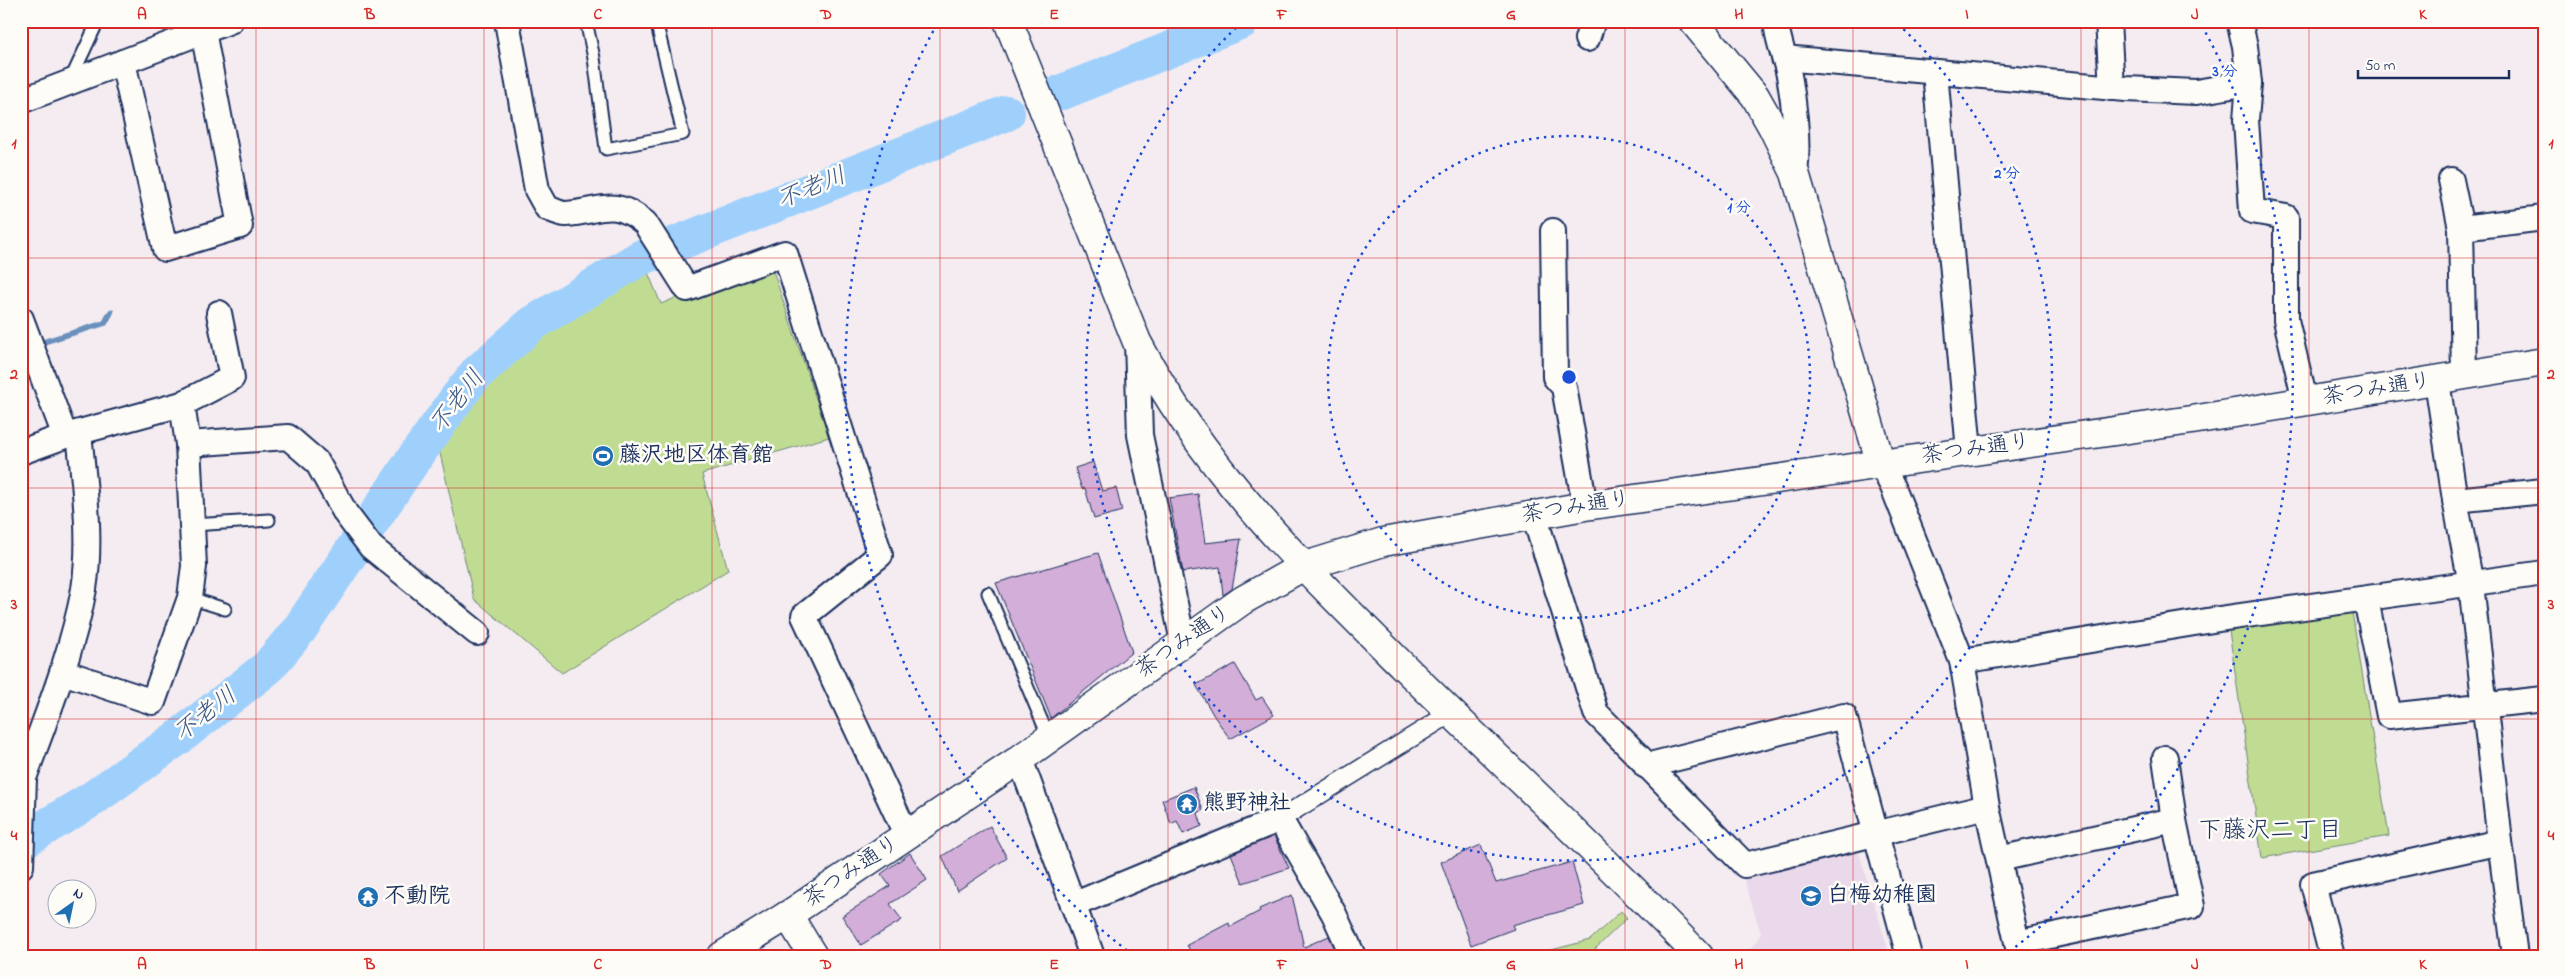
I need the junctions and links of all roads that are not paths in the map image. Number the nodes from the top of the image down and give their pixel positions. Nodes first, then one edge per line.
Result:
1 (98, 21) edge
2 (230, 21) edge
3 (507, 21) edge
4 (586, 21) edge
5 (656, 21) edge
6 (1008, 21) edge
7 (1693, 21) edge
8 (1776, 21) edge
9 (2108, 21) edge
10 (2239, 21) edge
11 (194, 26) edge
12 (1784, 58) junction
13 (123, 62) junction
14 (1935, 72) junction
15 (70, 82) junction
16 (2249, 82) junction
17 (2112, 88) junction
18 (21, 101) edge
19 (1795, 173) junction
20 (2451, 180) dead end
21 (2544, 218) edge
22 (2461, 228) junction
23 (1553, 231) dead end
24 (219, 314) dead end
25 (21, 318) edge
26 (1137, 342) junction
27 (2544, 362) edge
28 (2464, 374) junction
29 (2437, 381) junction
30 (2305, 401) junction
31 (182, 404) junction
32 (72, 435) junction
33 (188, 444) junction
34 (1969, 451) junction
35 (21, 452) edge
36 (1882, 464) junction
37 (2544, 491) edge
38 (2455, 500) junction
39 (1585, 506) junction
40 (1534, 515) junction
41 (269, 520) dead end
42 (193, 525) junction
43 (1302, 566) junction
44 (2544, 573) edge
45 (2471, 584) junction
46 (988, 593) dead end
47 (190, 598) junction
48 (2366, 599) junction
49 (225, 609) dead end
50 (477, 633) dead end
51 (1183, 642) junction
52 (1962, 661) junction
53 (63, 672) junction
54 (2544, 700) edge
55 (2486, 707) junction
56 (1451, 713) junction
57 (1049, 738) junction
58 (2165, 758) dead end
59 (1020, 759) junction
60 (1646, 766) junction
61 (22, 777) edge
62 (1988, 808) junction
63 (1280, 819) junction
64 (2174, 820) junction
65 (1876, 834) junction
66 (907, 836) junction
67 (2500, 842) junction
68 (1999, 859) junction
69 (22, 863) edge
70 (1073, 905) junction
71 (788, 915) junction
72 (2018, 949) edge
73 (722, 956) edge
74 (813, 956) edge
75 (1092, 956) edge
76 (1353, 956) edge
77 (1699, 956) edge
78 (1909, 956) edge
79 (2332, 956) edge
80 (2515, 956) edge

1 - 15 lane
2 - 11 street
3 - 66 street
4 - 5 lane
6 - 26 main road
7 - 19 main road
8 - 12 street
9 - 17 street
10 - 16 street
11 - 13 street
11 - 13 street
12 - 14 street
12 - 19 street
13 - 15 street
14 - 17 street
14 - 34 street
15 - 18 street
16 - 17 street
16 - 30 street
19 - 36 main road
20 - 22 street
21 - 22 street
22 - 28 street
23 - 39 street
24 - 31 street
25 - 32 street
26 - 43 main road
26 - 51 street
27 - 28 main road, 茶つみ通り
28 - 29 main road, 茶つみ通り
29 - 30 main road, 茶つみ通り
29 - 38 street
30 - 34 main road, 茶つみ通り
31 - 32 street
31 - 33 street
32 - 35 street
32 - 53 street
33 - 42 street
33 - 50 street
34 - 36 main road, 茶つみ通り
36 - 39 main road, 茶つみ通り
36 - 52 street
37 - 38 street
38 - 45 street
39 - 40 main road, 茶つみ通り
40 - 43 main road, 茶つみ通り
40 - 60 street
41 - 42 lane
42 - 47 street
43 - 51 main road, 茶つみ通り
43 - 56 main road
44 - 45 street
45 - 48 street
45 - 55 street
46 - 57 lane
47 - 49 lane
47 - 53 street
48 - 52 street
48 - 55 street
51 - 57 main road, 茶つみ通り
52 - 62 street
53 - 61 street
54 - 55 street
55 - 67 street
56 - 63 street
56 - 77 main road
57 - 59 main road, 茶つみ通り
58 - 64 street
59 - 66 main road, 茶つみ通り
59 - 70 street
60 - 65 street
60 - 65 street
61 - 69 street
62 - 65 street
62 - 68 street
63 - 70 street
63 - 76 street
64 - 68 street
64 - 72 street
65 - 78 street
66 - 71 main road, 茶つみ通り
67 - 79 street
67 - 80 street
68 - 72 street
70 - 75 street
71 - 73 main road, 茶つみ通り
71 - 74 main road

